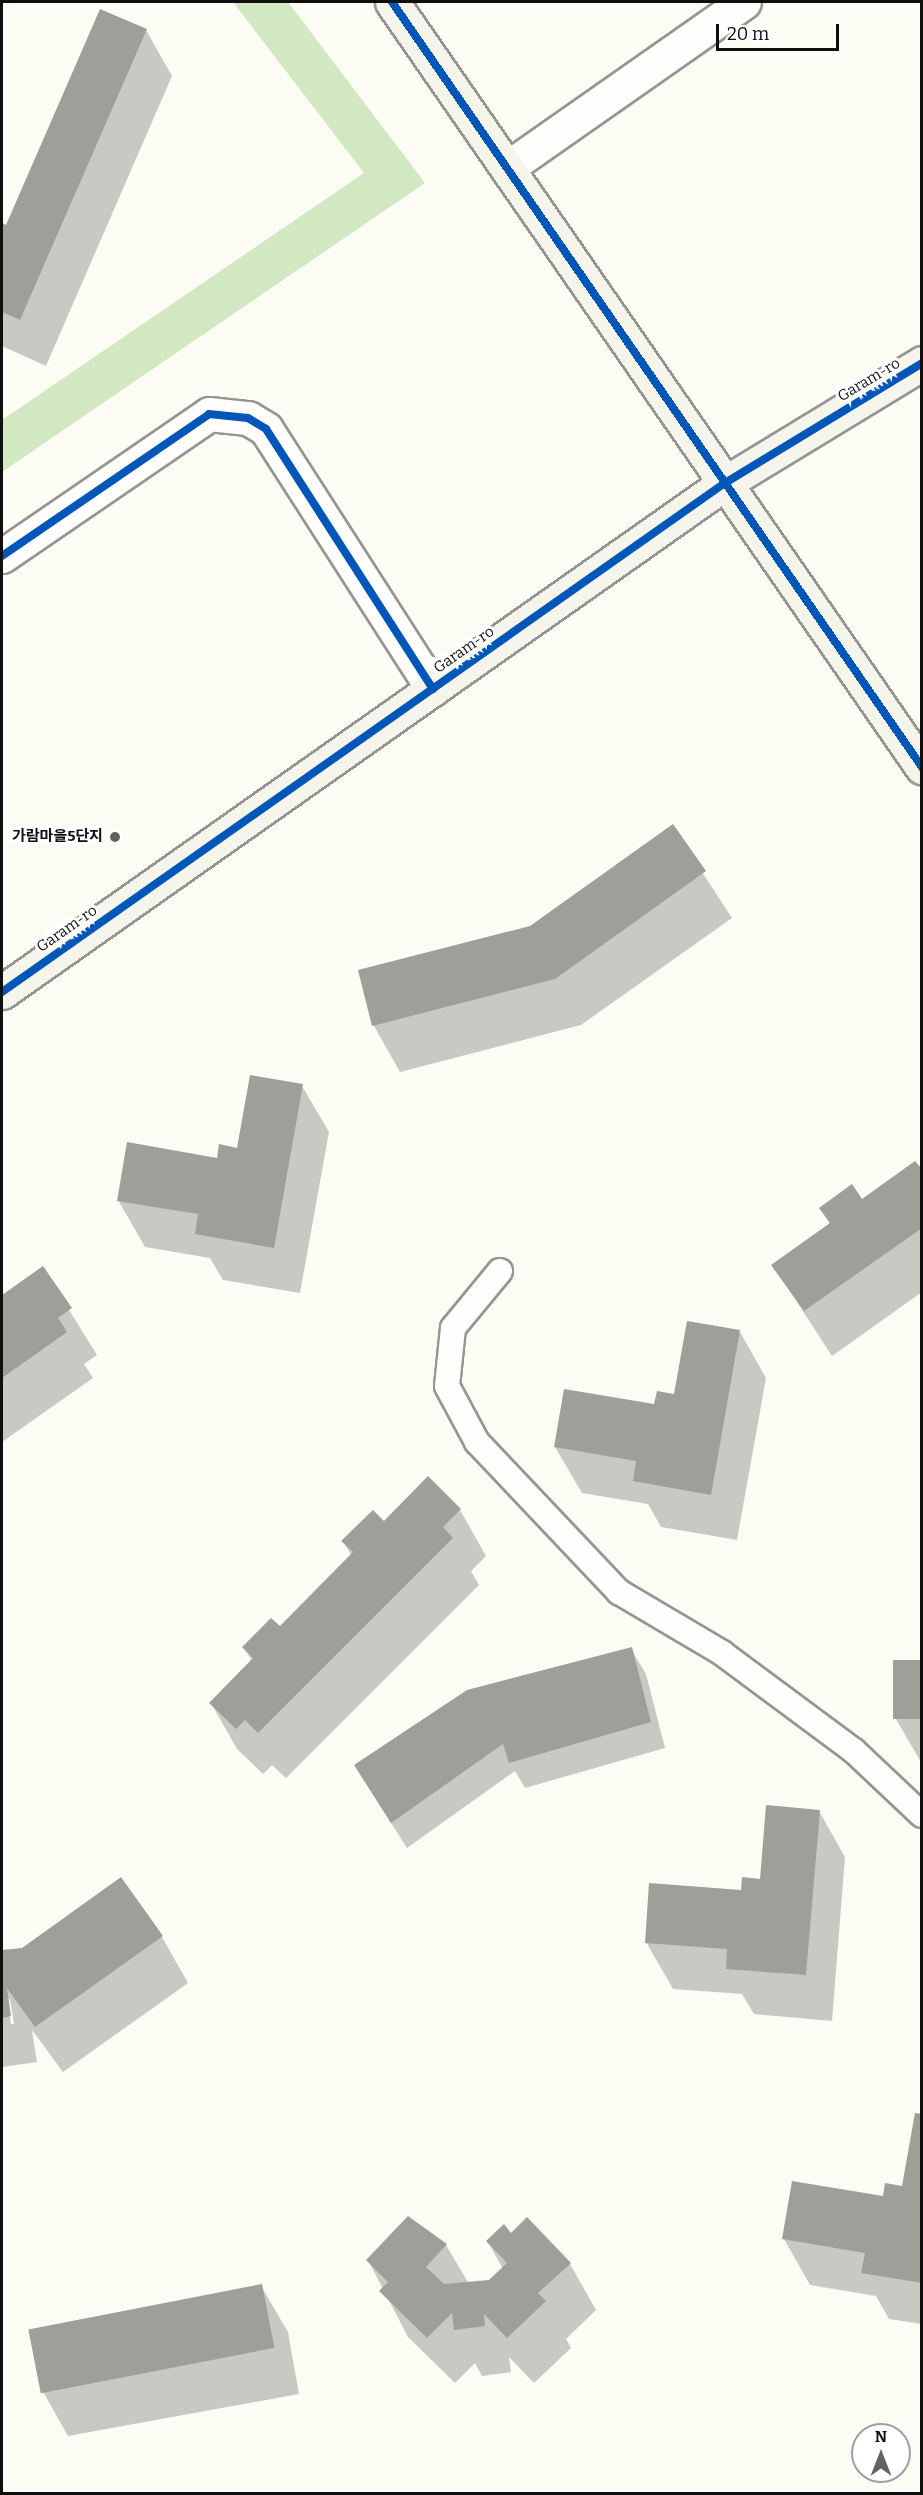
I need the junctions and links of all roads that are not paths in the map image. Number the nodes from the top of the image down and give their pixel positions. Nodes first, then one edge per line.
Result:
1 (392, 2) edge
2 (744, 2) edge
3 (507, 168) junction
4 (921, 363) edge
5 (725, 483) junction
6 (2, 556) edge
7 (433, 689) junction
8 (921, 767) edge
9 (2, 992) edge
10 (500, 1271) dead end
11 (921, 1815) edge

1 - 3 street
2 - 3 street
3 - 5 street
4 - 5 street, Garam-ro
5 - 7 street, Garam-ro
5 - 8 street
6 - 7 street
7 - 9 street, Garam-ro
10 - 11 lane

